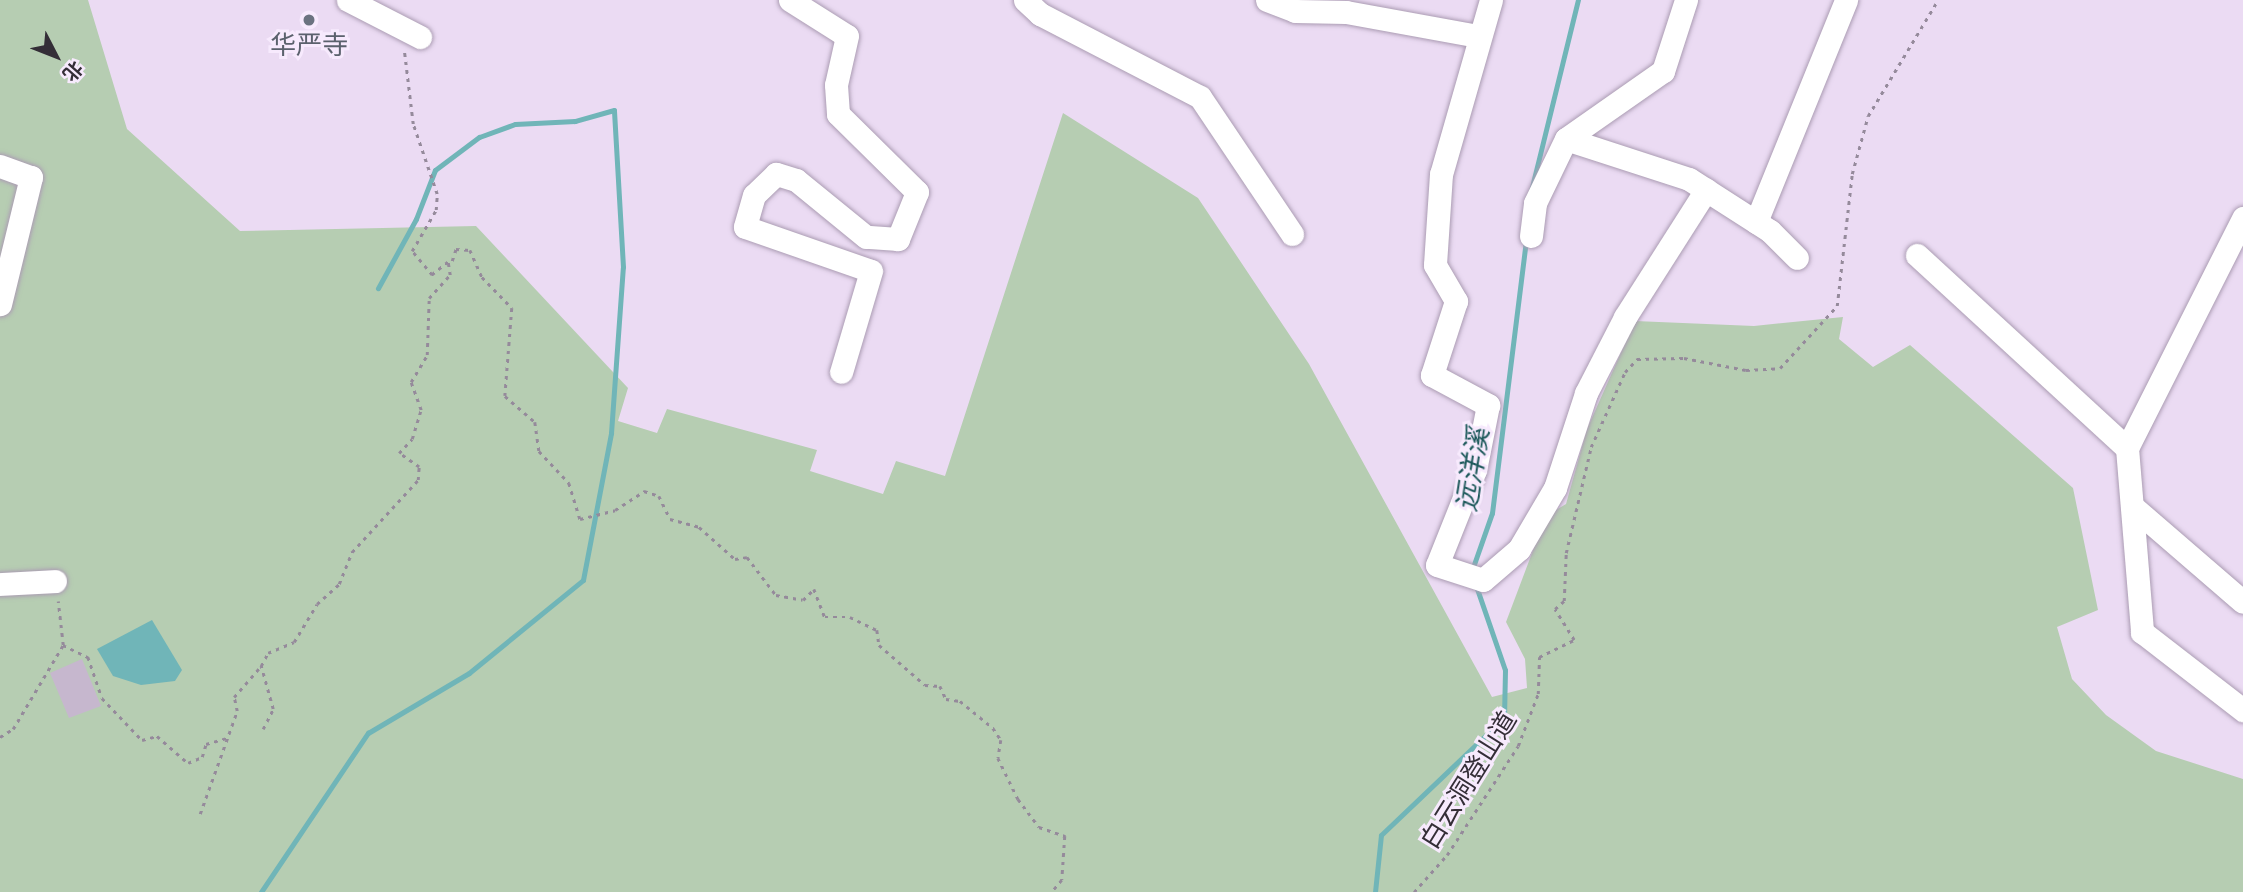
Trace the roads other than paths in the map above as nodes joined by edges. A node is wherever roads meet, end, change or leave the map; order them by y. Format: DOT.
graph roads {
  1 [pos="348,0"];
  2 [pos="790,0"];
  3 [pos="1025,0"];
  4 [pos="1267,0"];
  5 [pos="1491,0"];
  6 [pos="1686,0"];
  7 [pos="1846,0"];
  8 [pos="1478,36"];
  9 [pos="420,37"];
  10 [pos="1566,139"];
  11 [pos="0,166"];
  12 [pos="1706,190"];
  13 [pos="2243,218"];
  14 [pos="1756,222"];
  15 [pos="1292,234"];
  16 [pos="1531,236"];
  17 [pos="1917,255"];
  18 [pos="1797,258"];
  19 [pos="0,304"];
  20 [pos="841,372"];
  21 [pos="2127,448"];
  22 [pos="2133,507"];
  23 [pos="55,581"];
  24 [pos="0,584"];
  25 [pos="2243,602"];
  26 [pos="2243,710"];
  1 -- 9 [label="street"];
  2 -- 20 [label="street"];
  3 -- 15 [label="street"];
  4 -- 8 [label="street"];
  5 -- 8 [label="street"];
  6 -- 10 [label="street"];
  7 -- 14 [label="street"];
  8 -- 12 [label="street"];
  10 -- 12 [label="street"];
  10 -- 16 [label="street"];
  11 -- 19 [label="street"];
  12 -- 14 [label="street"];
  13 -- 21 [label="street"];
  14 -- 18 [label="street"];
  17 -- 21 [label="street"];
  21 -- 22 [label="street"];
  22 -- 25 [label="street"];
  22 -- 26 [label="street"];
  23 -- 24 [label="street"];
}
